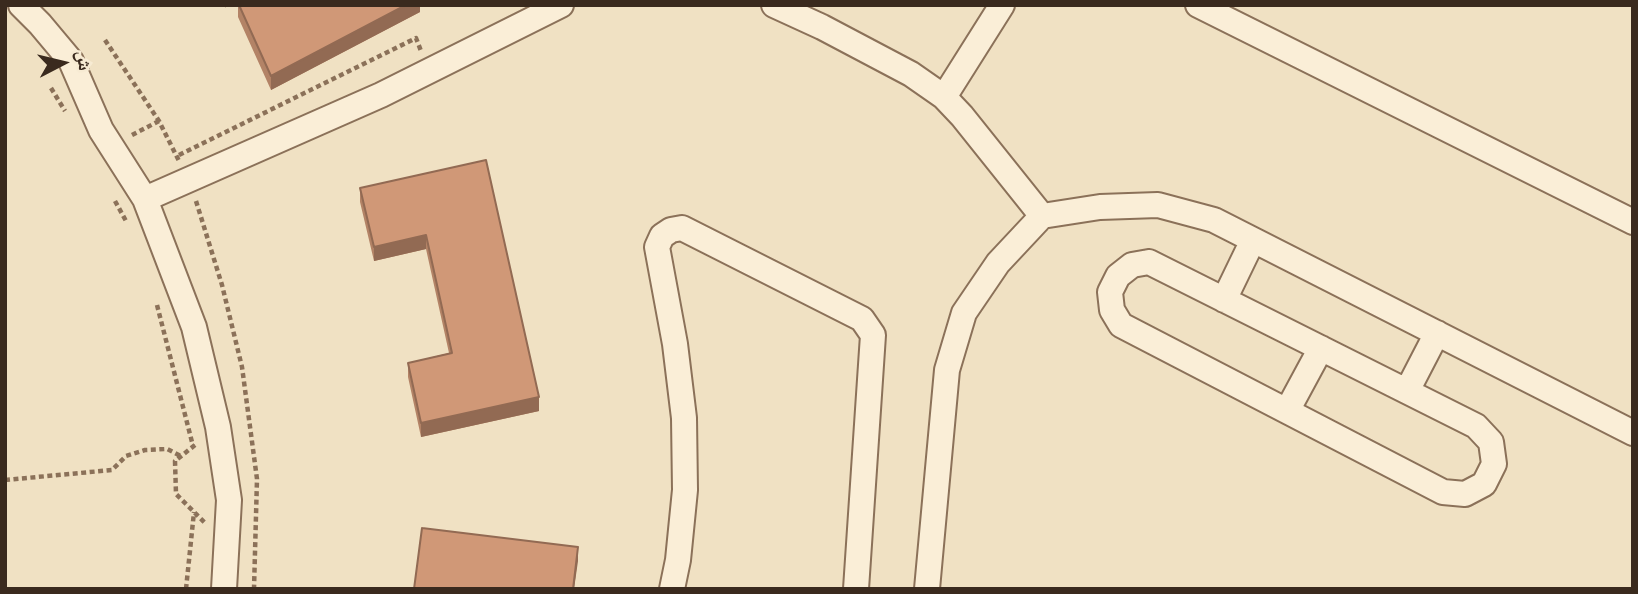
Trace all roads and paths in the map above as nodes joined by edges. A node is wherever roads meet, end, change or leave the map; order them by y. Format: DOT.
graph roads {
  1 [pos="21,5"];
  2 [pos="561,5"];
  3 [pos="774,5"];
  4 [pos="1002,5"];
  5 [pos="1198,5"];
  6 [pos="104,40"];
  7 [pos="430,71"];
  8 [pos="51,88"];
  9 [pos="944,97"];
  10 [pos="70,121"];
  11 [pos="159,121"];
  12 [pos="111,145"];
  13 [pos="176,157"];
  14 [pos="190,180"];
  15 [pos="113,197"];
  16 [pos="145,199"];
  17 [pos="1042,216"];
  18 [pos="1633,222"];
  19 [pos="130,230"];
  20 [pos="1253,240"];
  21 [pos="155,299"];
  22 [pos="1224,300"];
  23 [pos="1437,334"];
  24 [pos="1321,348"];
  25 [pos="1407,391"];
  26 [pos="1287,411"];
  27 [pos="218,427"];
  28 [pos="1633,433"];
  29 [pos="193,446"];
  30 [pos="181,456"];
  31 [pos="5,480"];
  32 [pos="194,511"];
  33 [pos="227,543"];
  34 [pos="186,589"];
  35 [pos="224,589"];
  36 [pos="254,589"];
  37 [pos="672,589"];
  38 [pos="856,589"];
  39 [pos="927,589"];
  1 -- 12 [label="street"];
  2 -- 7 [label="street"];
  3 -- 9 [label="street"];
  4 -- 9 [label="street"];
  5 -- 18 [label="street"];
  6 -- 11 [label="path"];
  7 -- 13 [label="path"];
  7 -- 14 [label="street"];
  8 -- 10 [label="path"];
  9 -- 17 [label="street"];
  11 -- 12 [label="path"];
  11 -- 13 [label="path"];
  12 -- 16 [label="street"];
  13 -- 14 [label="path"];
  14 -- 16 [label="street"];
  14 -- 36 [label="path"];
  15 -- 19 [label="path"];
  16 -- 27 [label="street"];
  17 -- 20 [label="street"];
  17 -- 39 [label="street"];
  20 -- 22 [label="street"];
  20 -- 23 [label="street"];
  21 -- 29 [label="path"];
  22 -- 24 [label="street"];
  22 -- 26 [label="street"];
  23 -- 25 [label="street"];
  23 -- 28 [label="street"];
  24 -- 25 [label="street"];
  24 -- 26 [label="street"];
  25 -- 26 [label="street"];
  27 -- 29 [label="path"];
  27 -- 33 [label="street"];
  29 -- 30 [label="path"];
  30 -- 31 [label="path"];
  30 -- 32 [label="path"];
  32 -- 33 [label="path"];
  32 -- 34 [label="path"];
  33 -- 35 [label="street"];
  37 -- 38 [label="street"];
}
